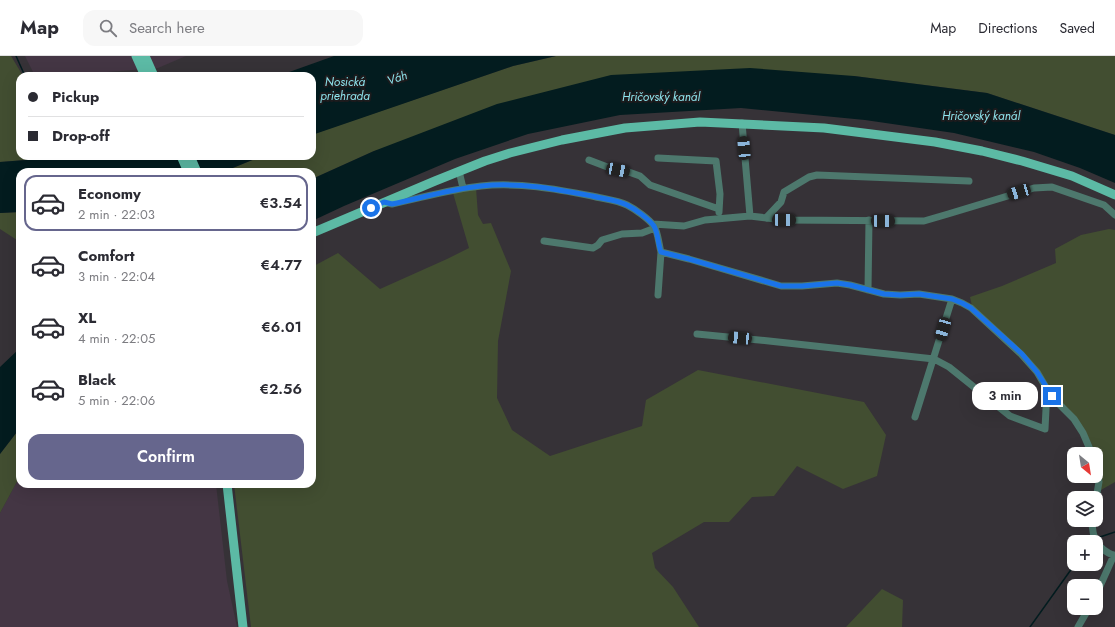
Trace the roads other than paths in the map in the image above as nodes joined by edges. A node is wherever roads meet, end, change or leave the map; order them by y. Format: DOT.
graph roads {
  1 [pos="136,56"];
  2 [pos="145,56"];
  3 [pos="147,72"];
  4 [pos="148,72"];
  5 [pos="742,124"];
  6 [pos="658,158"];
  7 [pos="589,160"];
  8 [pos="459,171"];
  9 [pos="969,182"];
  10 [pos="463,188"];
  11 [pos="1112,193"];
  12 [pos="384,202"];
  13 [pos="1104,205"];
  14 [pos="719,208"];
  15 [pos="1115,215"];
  16 [pos="750,216"];
  17 [pos="719,218"];
  18 [pos="766,218"];
  19 [pos="870,220"];
  20 [pos="654,226"];
  21 [pos="316,231"];
  22 [pos="544,241"];
  23 [pos="661,252"];
  24 [pos="868,290"];
  25 [pos="658,295"];
  26 [pos="952,299"];
  27 [pos="697,334"];
  28 [pos="934,359"];
  29 [pos="1048,389"];
  30 [pos="915,416"];
  31 [pos="1089,447"];
  32 [pos="227,488"];
  33 [pos="1093,527"];
  34 [pos="1114,556"];
  35 [pos="1103,580"];
  36 [pos="1085,615"];
  37 [pos="243,627"];
  38 [pos="1078,627"];
  1 -- 3 [label="main road"];
  2 -- 4 [label="main road"];
  5 -- 8 [label="main road"];
  5 -- 11 [label="main road"];
  5 -- 16 [label="street"];
  6 -- 14 [label="street"];
  7 -- 14 [label="street"];
  8 -- 10 [label="street"];
  8 -- 12 [label="main road"];
  9 -- 18 [label="street"];
  10 -- 12 [label="street"];
  10 -- 20 [label="street"];
  11 -- 13 [label="street"];
  12 -- 21 [label="main road"];
  13 -- 15 [label="street"];
  13 -- 19 [label="street"];
  14 -- 17 [label="street"];
  16 -- 17 [label="street"];
  16 -- 18 [label="street"];
  17 -- 20 [label="street"];
  18 -- 19 [label="street"];
  19 -- 24 [label="street"];
  20 -- 22 [label="street"];
  20 -- 23 [label="street"];
  23 -- 24 [label="street"];
  23 -- 25 [label="street"];
  24 -- 26 [label="street"];
  26 -- 28 [label="street"];
  26 -- 29 [label="street"];
  27 -- 28 [label="street"];
  28 -- 29 [label="street"];
  28 -- 30 [label="street"];
  29 -- 31 [label="street"];
  32 -- 37 [label="main road"];
  33 -- 34 [label="street"];
  34 -- 35 [label="street"];
  36 -- 38 [label="street"];
}
